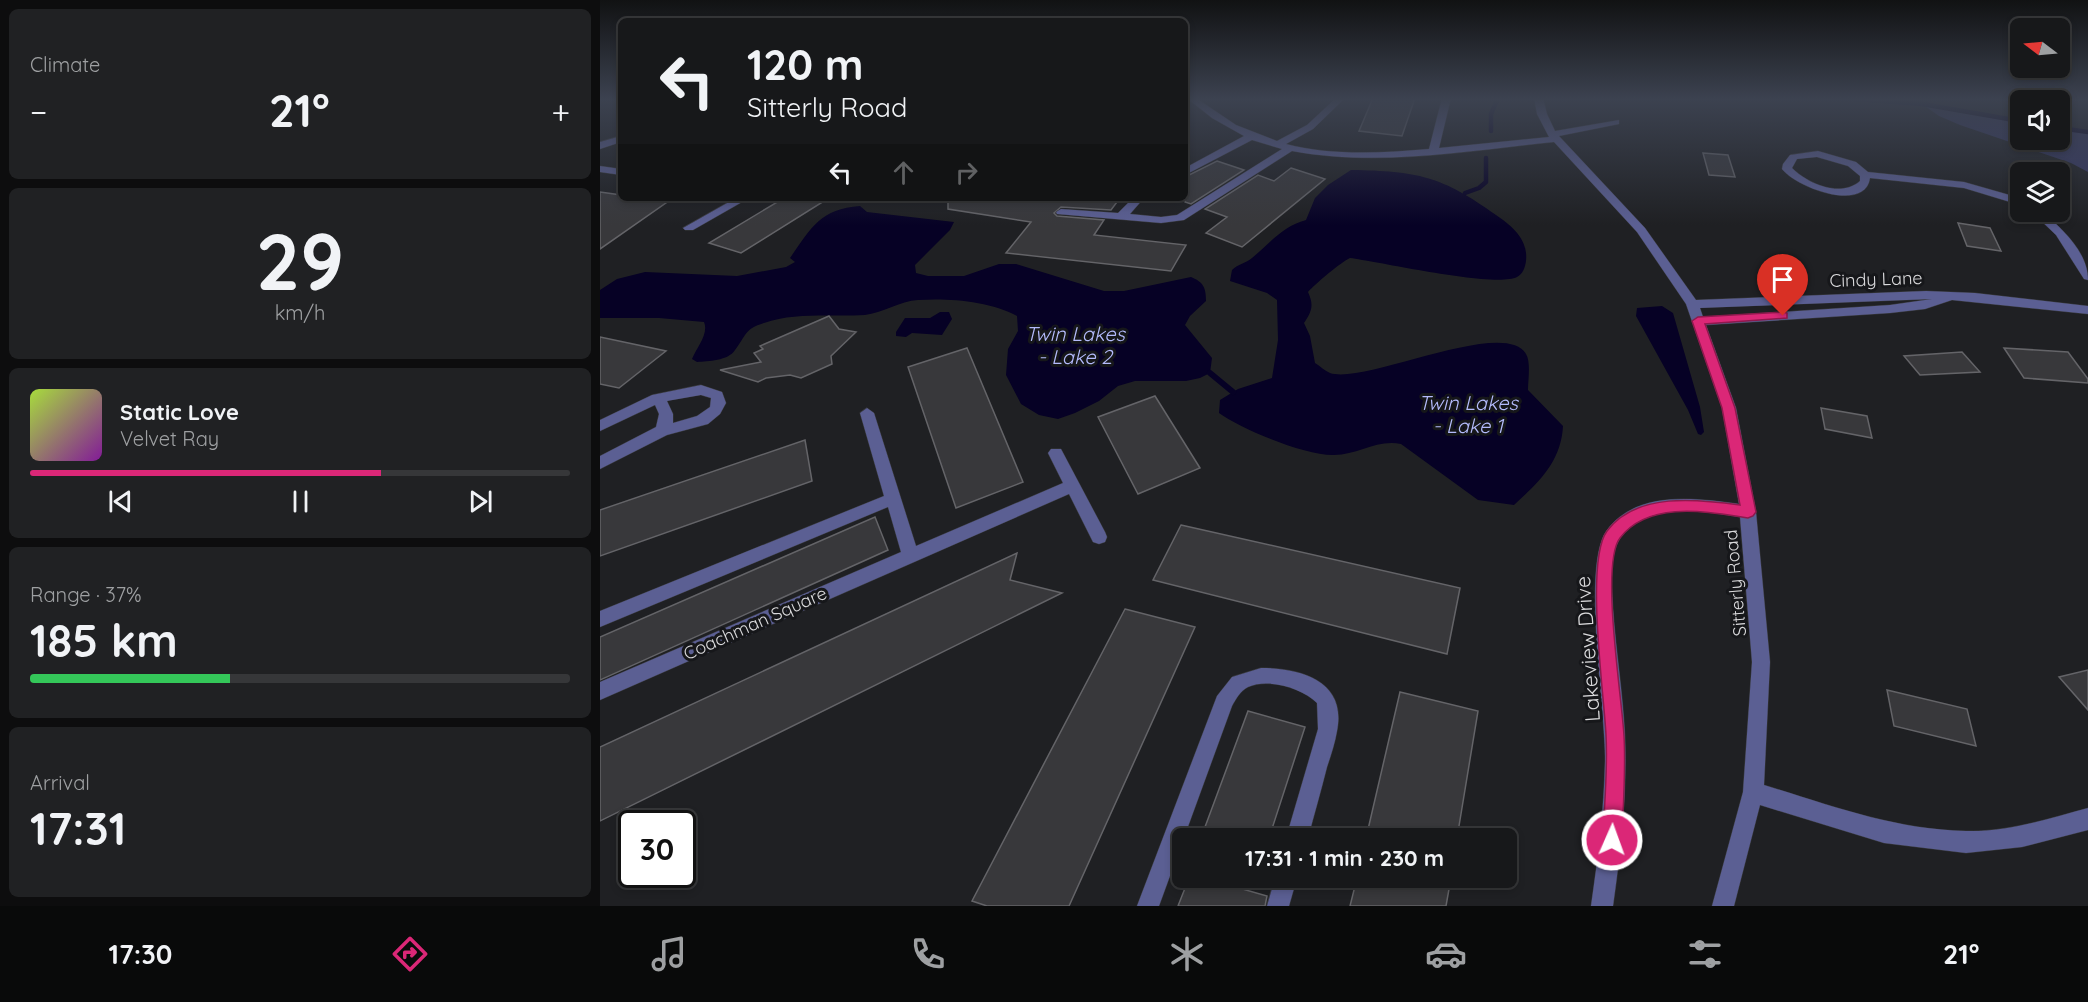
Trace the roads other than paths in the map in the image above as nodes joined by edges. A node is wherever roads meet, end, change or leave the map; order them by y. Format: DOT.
graph roads {
  1 [pos="614,140"];
  2 [pos="1243,140"];
  3 [pos="1263,140"];
  4 [pos="1286,140"];
  5 [pos="1436,140"];
  6 [pos="1519,140"];
  7 [pos="1558,140"];
  8 [pos="1277,145"];
  9 [pos="600,146"];
  10 [pos="1290,148"];
  11 [pos="1433,151"];
  12 [pos="600,169"];
  13 [pos="1188,170"];
  14 [pos="618,172"];
  15 [pos="1865,175"];
  16 [pos="2010,198"];
  17 [pos="738,201"];
  18 [pos="1136,201"];
  19 [pos="1061,212"];
  20 [pos="1121,217"];
  21 [pos="2048,222"];
  22 [pos="689,228"];
  23 [pos="2088,276"];
  24 [pos="1954,296"];
  25 [pos="1692,304"];
  26 [pos="2088,310"];
  27 [pos="1698,321"];
  28 [pos="657,398"];
  29 [pos="867,413"];
  30 [pos="600,426"];
  31 [pos="662,431"];
  32 [pos="1056,453"];
  33 [pos="600,463"];
  34 [pos="1071,486"];
  35 [pos="892,499"];
  36 [pos="1748,512"];
  37 [pos="1099,537"];
  38 [pos="910,555"];
  39 [pos="600,619"];
  40 [pos="600,691"];
  41 [pos="1753,792"];
  42 [pos="2088,819"];
  43 [pos="1177,828"];
  44 [pos="1300,828"];
  45 [pos="1172,842"];
  46 [pos="1283,888"];
  47 [pos="1148,906"];
  48 [pos="1278,906"];
  49 [pos="1602,906"];
  50 [pos="1723,906"];
  1 -- 9 [label="street"];
  2 -- 13 [label="street"];
  3 -- 8 [label="street"];
  4 -- 8 [label="street"];
  5 -- 11 [label="street"];
  6 -- 11 [label="street"];
  7 -- 25 [label="street, Sitterly Road"];
  8 -- 10 [label="street"];
  10 -- 11 [label="street"];
  10 -- 20 [label="street"];
  12 -- 14 [label="street"];
  15 -- 15 [label="street"];
  15 -- 16 [label="street"];
  17 -- 22 [label="street"];
  18 -- 20 [label="street"];
  19 -- 20 [label="street"];
  21 -- 23 [label="street"];
  24 -- 25 [label="street, Cindy Lane"];
  24 -- 26 [label="street, Cindy Lane"];
  24 -- 27 [label="street, Cindy Lane"];
  25 -- 27 [label="street, Sitterly Road"];
  27 -- 36 [label="street, Sitterly Road"];
  28 -- 30 [label="street"];
  28 -- 31 [label="street"];
  28 -- 31 [label="street"];
  29 -- 35 [label="street"];
  31 -- 33 [label="street"];
  32 -- 34 [label="street"];
  34 -- 37 [label="street"];
  34 -- 38 [label="street, Coachman Square"];
  35 -- 38 [label="street"];
  35 -- 39 [label="street"];
  36 -- 41 [label="street, Sitterly Road"];
  36 -- 49 [label="street, Lakeview Drive"];
  38 -- 40 [label="street, Coachman Square"];
  41 -- 42 [label="street"];
  41 -- 50 [label="street, Sitterly Road"];
  43 -- 44 [label="street"];
  45 -- 47 [label="street"];
  46 -- 48 [label="street"];
}
